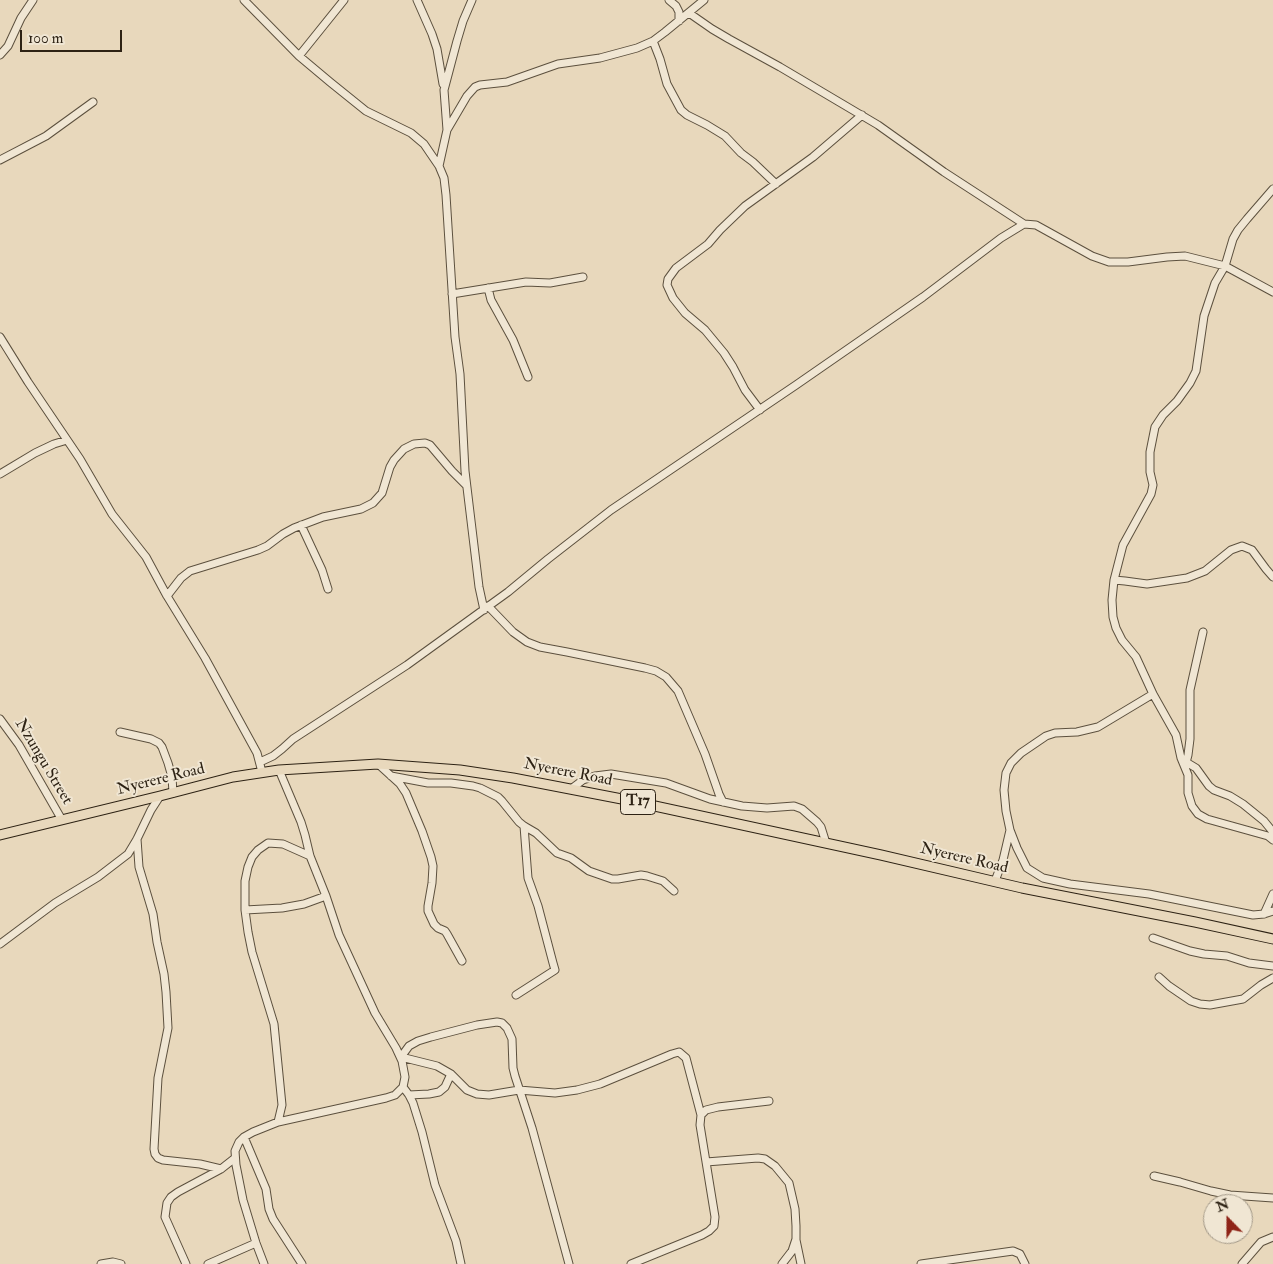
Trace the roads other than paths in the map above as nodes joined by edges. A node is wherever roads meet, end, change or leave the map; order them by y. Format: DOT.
graph roads {
  1 [pos="32,0"];
  2 [pos="244,0"];
  3 [pos="344,0"];
  4 [pos="417,0"];
  5 [pos="472,0"];
  6 [pos="669,0"];
  7 [pos="704,0"];
  8 [pos="689,13"];
  9 [pos="679,21"];
  10 [pos="653,41"];
  11 [pos="0,55"];
  12 [pos="299,56"];
  13 [pos="444,90"];
  14 [pos="93,102"];
  15 [pos="862,115"];
  16 [pos="447,130"];
  17 [pos="0,160"];
  18 [pos="439,166"];
  19 [pos="776,184"];
  20 [pos="1273,189"];
  21 [pos="1024,224"];
  22 [pos="1225,266"];
  23 [pos="583,276"];
  24 [pos="488,288"];
  25 [pos="1273,292"];
  26 [pos="452,294"];
  27 [pos="0,337"];
  28 [pos="528,378"];
  29 [pos="760,410"];
  30 [pos="67,440"];
  31 [pos="0,474"];
  32 [pos="466,485"];
  33 [pos="301,525"];
  34 [pos="1273,577"];
  35 [pos="1114,580"];
  36 [pos="328,589"];
  37 [pos="167,596"];
  38 [pos="486,608"];
  39 [pos="1203,632"];
  40 [pos="1153,694"];
  41 [pos="0,719"];
  42 [pos="120,732"];
  43 [pos="260,762"];
  44 [pos="378,764"];
  45 [pos="1185,764"];
  46 [pos="280,770"];
  47 [pos="262,772"];
  48 [pos="391,776"];
  49 [pos="571,788"];
  50 [pos="173,793"];
  51 [pos="160,796"];
  52 [pos="723,802"];
  53 [pos="62,820"];
  54 [pos="524,826"];
  55 [pos="1010,830"];
  56 [pos="1273,832"];
  57 [pos="0,835"];
  58 [pos="137,839"];
  59 [pos="1273,840"];
  60 [pos="826,843"];
  61 [pos="310,856"];
  62 [pos="995,881"];
  63 [pos="674,891"];
  64 [pos="1273,894"];
  65 [pos="326,896"];
  66 [pos="245,910"];
  67 [pos="1273,911"];
  68 [pos="1264,914"];
  69 [pos="1153,938"];
  70 [pos="1273,939"];
  71 [pos="0,944"];
  72 [pos="462,961"];
  73 [pos="1273,966"];
  74 [pos="1159,976"];
  75 [pos="1273,978"];
  76 [pos="516,995"];
  77 [pos="396,1048"];
  78 [pos="401,1057"];
  79 [pos="451,1074"];
  80 [pos="403,1087"];
  81 [pos="519,1090"];
  82 [pos="409,1094"];
  83 [pos="769,1101"];
  84 [pos="701,1115"];
  85 [pos="278,1122"];
  86 [pos="244,1137"];
  87 [pos="235,1158"];
  88 [pos="706,1162"];
  89 [pos="221,1169"];
  90 [pos="1154,1176"];
  91 [pos="1273,1198"];
  92 [pos="1273,1237"];
  93 [pos="796,1239"];
  94 [pos="256,1243"];
  95 [pos="958,1261"];
  96 [pos="101,1264"];
  97 [pos="121,1264"];
  98 [pos="186,1264"];
  99 [pos="208,1264"];
  100 [pos="264,1264"];
  101 [pos="302,1264"];
  102 [pos="461,1264"];
  103 [pos="569,1264"];
  104 [pos="631,1264"];
  105 [pos="782,1264"];
  106 [pos="801,1264"];
  107 [pos="921,1264"];
  108 [pos="1025,1264"];
  109 [pos="1242,1264"];
  1 -- 11 [label="street"];
  2 -- 12 [label="street"];
  3 -- 12 [label="street"];
  4 -- 13 [label="street"];
  5 -- 13 [label="street"];
  6 -- 9 [label="street"];
  7 -- 8 [label="street"];
  8 -- 9 [label="street"];
  8 -- 15 [label="street"];
  9 -- 10 [label="street"];
  10 -- 16 [label="street"];
  10 -- 19 [label="street"];
  12 -- 18 [label="street"];
  13 -- 16 [label="street"];
  14 -- 17 [label="street"];
  15 -- 19 [label="street"];
  15 -- 21 [label="street"];
  16 -- 18 [label="street"];
  18 -- 26 [label="street"];
  19 -- 29 [label="street"];
  20 -- 22 [label="street"];
  21 -- 22 [label="street"];
  21 -- 29 [label="street"];
  22 -- 25 [label="street"];
  22 -- 35 [label="street"];
  23 -- 24 [label="street"];
  24 -- 26 [label="street"];
  24 -- 28 [label="street"];
  26 -- 32 [label="street"];
  27 -- 30 [label="street"];
  29 -- 38 [label="street"];
  30 -- 31 [label="street"];
  30 -- 37 [label="street"];
  32 -- 33 [label="street"];
  32 -- 38 [label="street"];
  33 -- 36 [label="street"];
  33 -- 37 [label="street"];
  34 -- 35 [label="street"];
  35 -- 40 [label="street"];
  37 -- 43 [label="street"];
  38 -- 43 [label="street"];
  38 -- 52 [label="street"];
  39 -- 45 [label="street"];
  40 -- 45 [label="street"];
  40 -- 55 [label="street"];
  41 -- 53 [label="street, Nzungu Street"];
  42 -- 50 [label="street"];
  43 -- 47 [label="street"];
  44 -- 46 [label="main road, Nyerere Road / T17"];
  44 -- 48 [label="street"];
  44 -- 49 [label="main road, Nyerere Road / T17"];
  45 -- 56 [label="street"];
  45 -- 59 [label="street"];
  46 -- 47 [label="main road, Nyerere Road / T17"];
  46 -- 61 [label="street"];
  47 -- 50 [label="main road, Nyerere Road / T17"];
  48 -- 54 [label="street"];
  48 -- 72 [label="street"];
  49 -- 52 [label="street"];
  49 -- 60 [label="main road, Nyerere Road / T17"];
  50 -- 51 [label="main road, Nyerere Road / T17"];
  51 -- 53 [label="main road, Nyerere Road / T17"];
  51 -- 58 [label="street"];
  52 -- 60 [label="street"];
  53 -- 57 [label="main road, Nyerere Road / T17"];
  54 -- 63 [label="street"];
  54 -- 76 [label="street"];
  55 -- 62 [label="street"];
  55 -- 68 [label="street"];
  58 -- 71 [label="street"];
  58 -- 89 [label="street"];
  60 -- 62 [label="main road, Nyerere Road / T17"];
  61 -- 65 [label="street"];
  61 -- 66 [label="street"];
  62 -- 70 [label="main road, Nyerere Road / T17"];
  64 -- 68 [label="street"];
  65 -- 66 [label="street"];
  65 -- 77 [label="street"];
  66 -- 85 [label="street"];
  67 -- 68 [label="street"];
  69 -- 73 [label="street"];
  74 -- 75 [label="street"];
  77 -- 78 [label="street"];
  77 -- 80 [label="street"];
  78 -- 79 [label="street"];
  78 -- 81 [label="street"];
  79 -- 81 [label="street"];
  79 -- 82 [label="street"];
  80 -- 82 [label="street"];
  80 -- 85 [label="street"];
  81 -- 84 [label="street"];
  81 -- 103 [label="street"];
  82 -- 102 [label="street"];
  83 -- 84 [label="street"];
  84 -- 88 [label="street"];
  85 -- 86 [label="street"];
  86 -- 87 [label="street"];
  86 -- 101 [label="street"];
  87 -- 89 [label="street"];
  87 -- 94 [label="street"];
  88 -- 93 [label="street"];
  88 -- 104 [label="street"];
  89 -- 98 [label="street"];
  90 -- 91 [label="street"];
  92 -- 109 [label="street"];
  93 -- 105 [label="street"];
  93 -- 106 [label="street"];
  94 -- 99 [label="street"];
  94 -- 100 [label="street"];
  95 -- 107 [label="street"];
  95 -- 108 [label="street"];
  96 -- 97 [label="street"];
}
